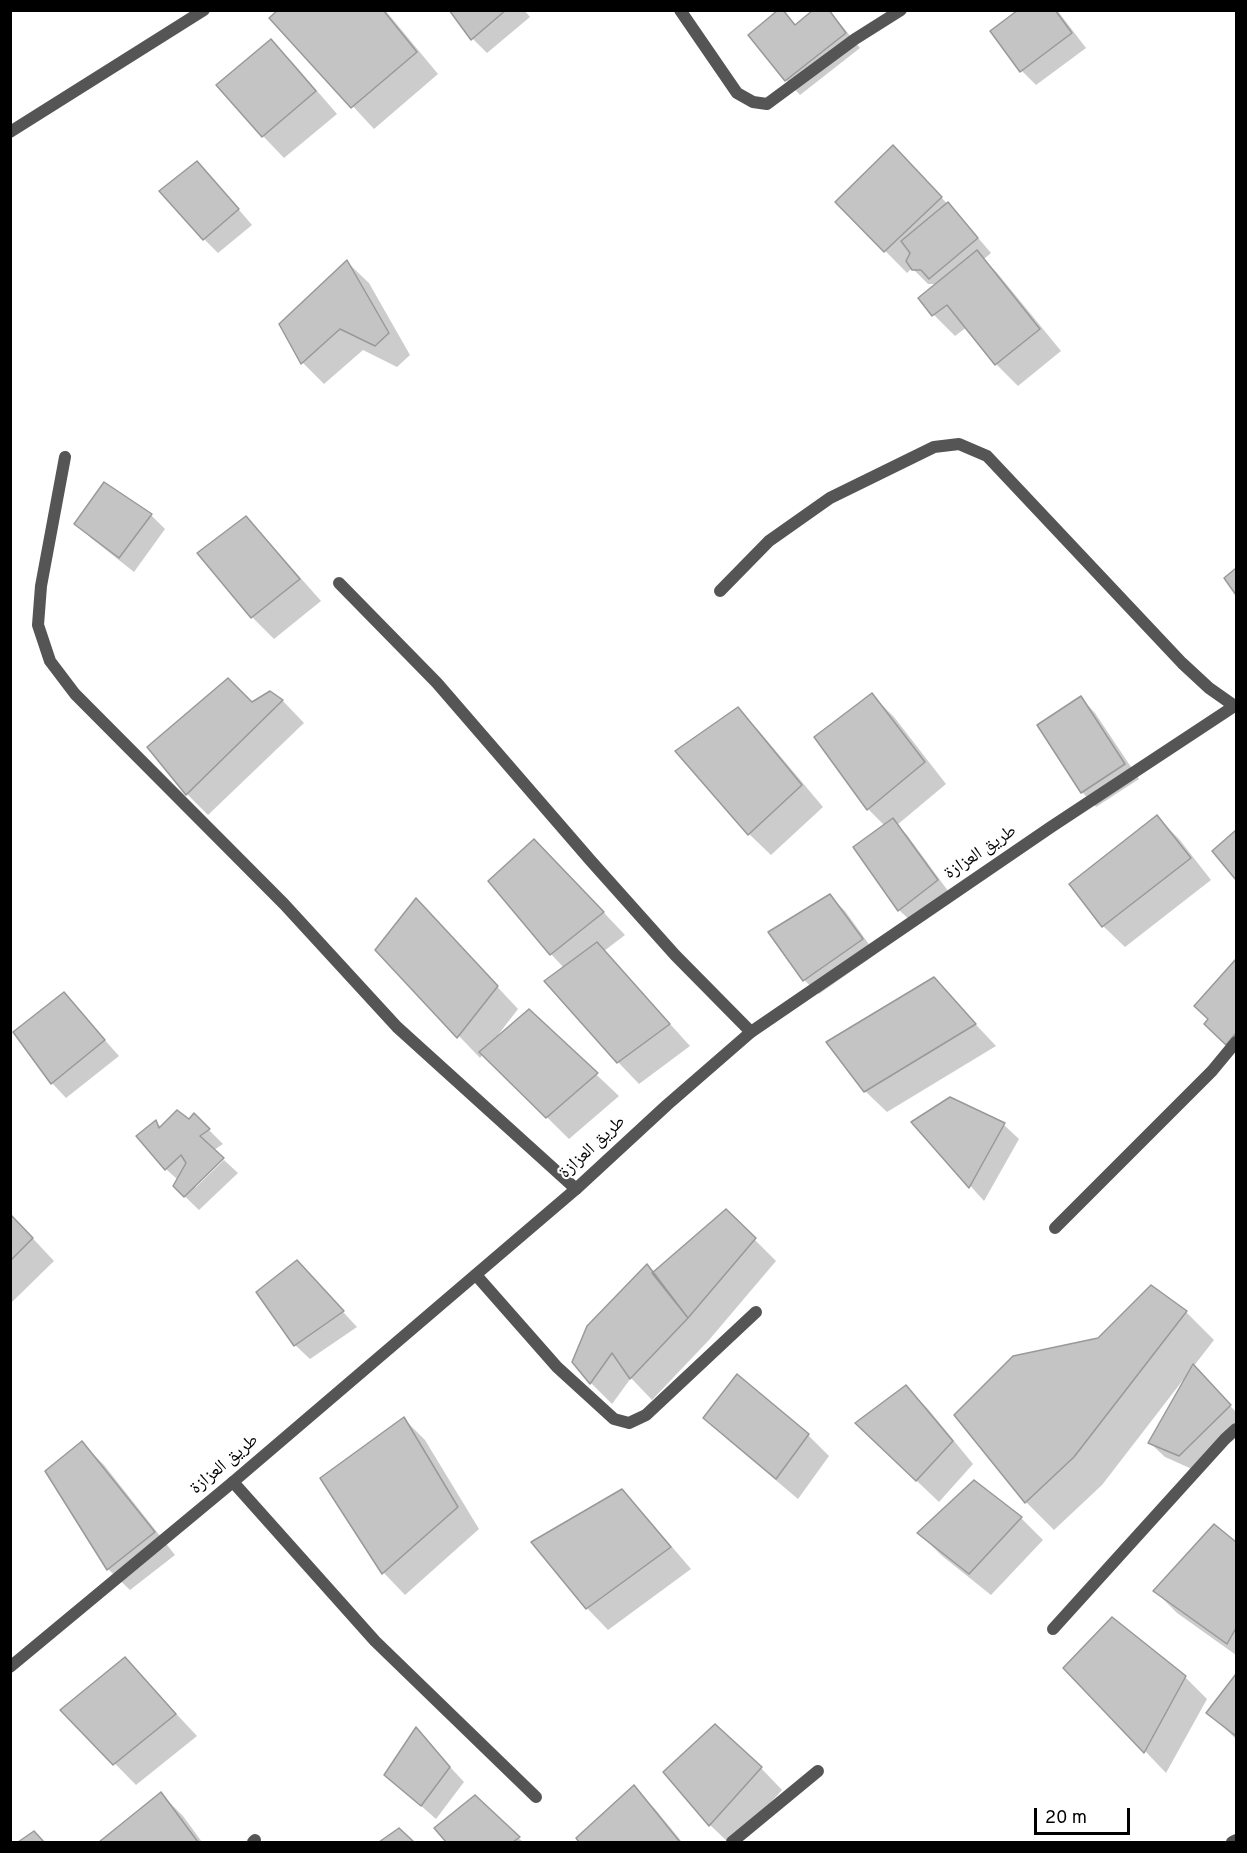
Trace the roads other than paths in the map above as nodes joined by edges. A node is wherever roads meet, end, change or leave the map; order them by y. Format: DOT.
graph roads {
  1 [pos="204,10"];
  2 [pos="680,10"];
  3 [pos="901,10"];
  4 [pos="10,132"];
  5 [pos="65,457"];
  6 [pos="339,583"];
  7 [pos="720,591"];
  8 [pos="1236,706"];
  9 [pos="751,1032"];
  10 [pos="1236,1042"];
  11 [pos="576,1189"];
  12 [pos="1055,1228"];
  13 [pos="476,1275"];
  14 [pos="756,1312"];
  15 [pos="1236,1429"];
  16 [pos="233,1482"];
  17 [pos="1053,1629"];
  18 [pos="10,1666"];
  19 [pos="818,1771"];
  20 [pos="536,1797"];
  21 [pos="1236,1840"];
  22 [pos="732,1842"];
  23 [pos="1232,1842"];
  1 -- 4 [label="street"];
  2 -- 3 [label="street"];
  5 -- 11 [label="street"];
  6 -- 9 [label="street"];
  7 -- 8 [label="street"];
  8 -- 9 [label="street, طريق العزازة"];
  9 -- 11 [label="street, طريق العزازة"];
  10 -- 12 [label="street"];
  11 -- 13 [label="street, طريق العزازة"];
  13 -- 14 [label="street"];
  13 -- 16 [label="street, طريق العزازة"];
  15 -- 17 [label="street"];
  16 -- 18 [label="street, طريق العزازة"];
  16 -- 20 [label="street"];
  19 -- 22 [label="street"];
  21 -- 23 [label="street"];
}
